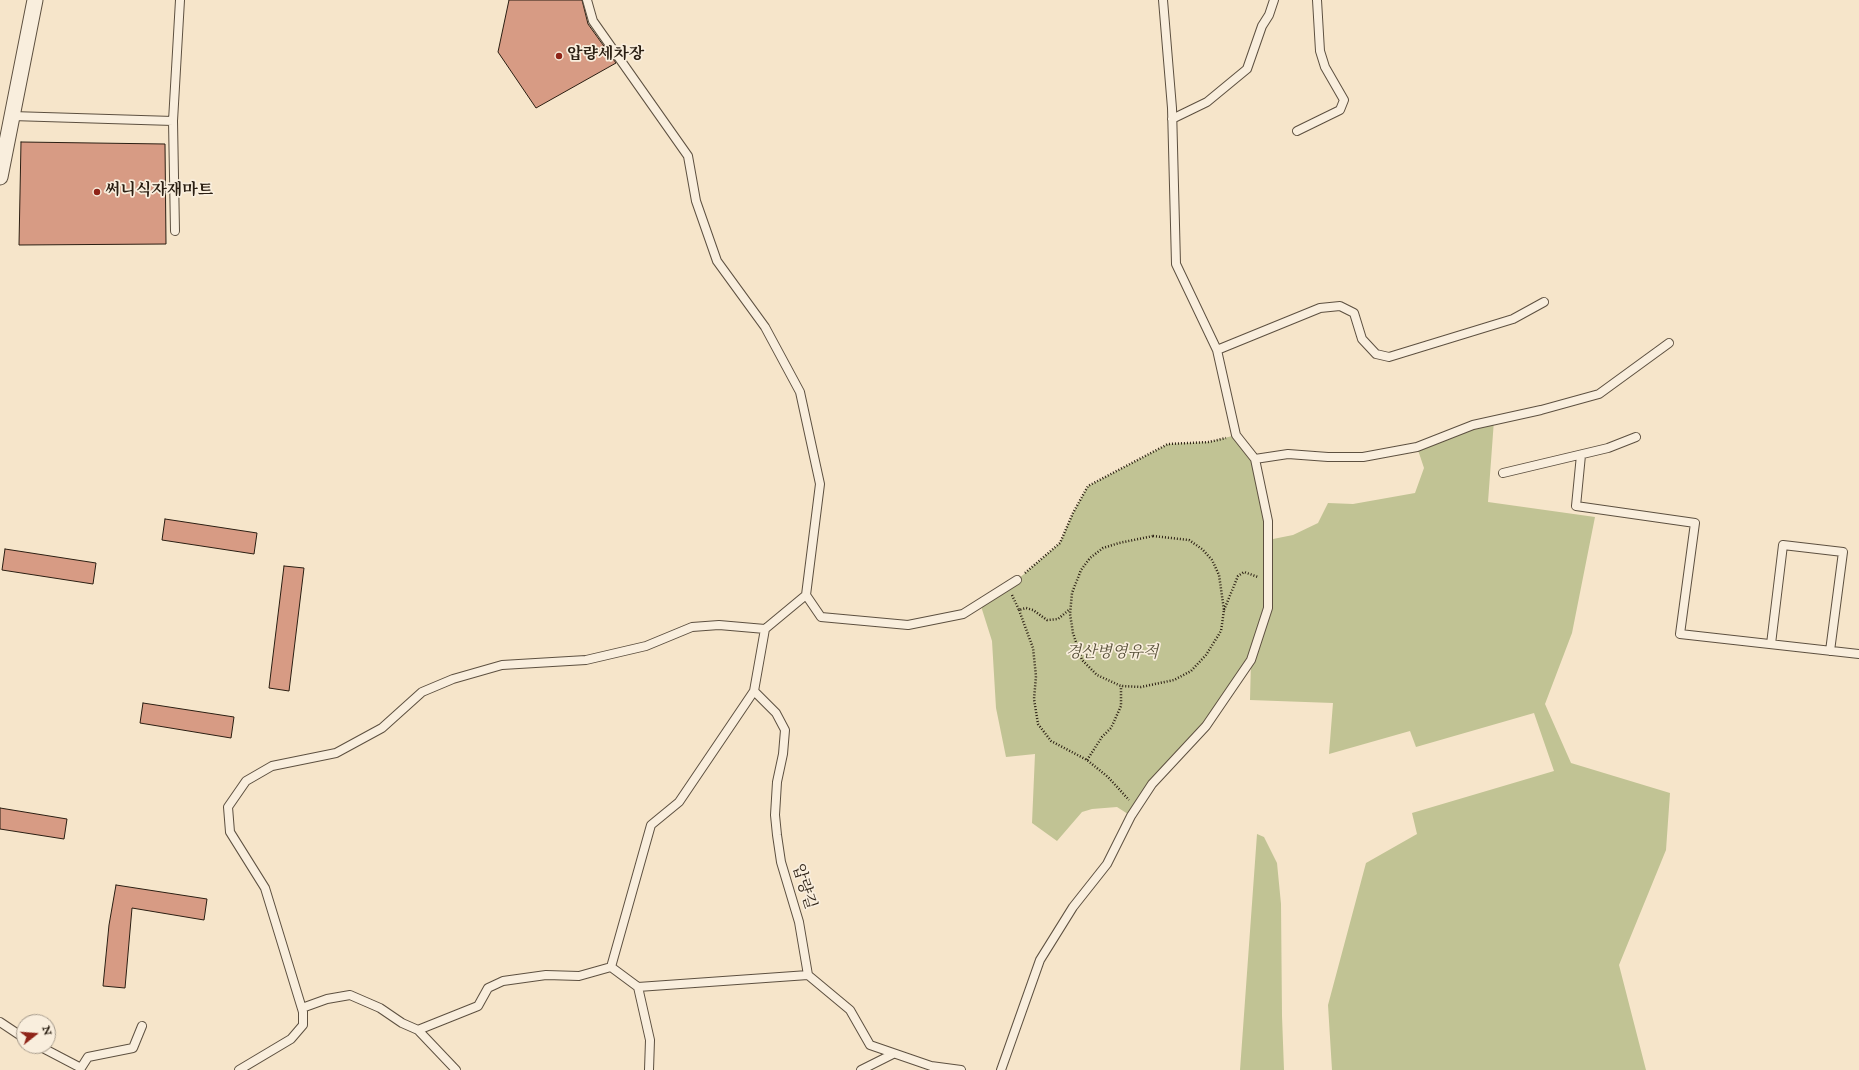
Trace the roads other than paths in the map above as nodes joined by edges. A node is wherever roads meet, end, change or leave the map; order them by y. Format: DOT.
graph roads {
  1 [pos="35,0"];
  2 [pos="180,0"];
  3 [pos="587,0"];
  4 [pos="1162,0"];
  5 [pos="1274,0"];
  6 [pos="1317,0"];
  7 [pos="12,116"];
  8 [pos="1172,119"];
  9 [pos="173,120"];
  10 [pos="1297,131"];
  11 [pos="0,177"];
  12 [pos="175,231"];
  13 [pos="1544,302"];
  14 [pos="1669,342"];
  15 [pos="1217,350"];
  16 [pos="1636,437"];
  17 [pos="1581,456"];
  18 [pos="1255,459"];
  19 [pos="1503,473"];
  20 [pos="1017,580"];
  21 [pos="806,595"];
  22 [pos="765,629"];
  23 [pos="1771,644"];
  24 [pos="1830,651"];
  25 [pos="1859,654"];
  26 [pos="754,690"];
  27 [pos="610,967"];
  28 [pos="808,975"];
  29 [pos="638,987"];
  30 [pos="302,1008"];
  31 [pos="0,1022"];
  32 [pos="142,1026"];
  33 [pos="418,1030"];
  34 [pos="16,1033"];
  35 [pos="54,1054"];
  36 [pos="893,1054"];
  37 [pos="81,1069"];
  38 [pos="945,1069"];
  39 [pos="239,1070"];
  40 [pos="456,1070"];
  41 [pos="649,1070"];
  42 [pos="861,1070"];
  43 [pos="961,1070"];
  44 [pos="1001,1070"];
  1 -- 7 [label="street"];
  2 -- 9 [label="lane"];
  3 -- 21 [label="lane"];
  4 -- 8 [label="lane"];
  5 -- 8 [label="lane"];
  6 -- 10 [label="lane"];
  7 -- 9 [label="lane"];
  7 -- 11 [label="street"];
  8 -- 15 [label="lane"];
  9 -- 12 [label="lane"];
  13 -- 15 [label="lane"];
  14 -- 18 [label="lane"];
  15 -- 18 [label="lane"];
  16 -- 17 [label="lane"];
  17 -- 19 [label="lane"];
  17 -- 23 [label="lane"];
  18 -- 44 [label="lane"];
  20 -- 21 [label="lane"];
  21 -- 22 [label="lane"];
  22 -- 26 [label="lane"];
  22 -- 30 [label="lane"];
  23 -- 24 [label="lane"];
  23 -- 24 [label="lane"];
  24 -- 25 [label="lane"];
  26 -- 27 [label="lane"];
  26 -- 28 [label="lane, 압량길"];
  27 -- 29 [label="lane"];
  27 -- 33 [label="lane"];
  28 -- 29 [label="lane"];
  28 -- 36 [label="lane"];
  29 -- 41 [label="lane"];
  30 -- 33 [label="lane"];
  30 -- 39 [label="lane"];
  31 -- 34 [label="lane"];
  32 -- 37 [label="lane"];
  33 -- 40 [label="lane"];
  35 -- 37 [label="lane"];
  36 -- 38 [label="lane"];
  36 -- 42 [label="lane"];
  38 -- 43 [label="lane"];
}
